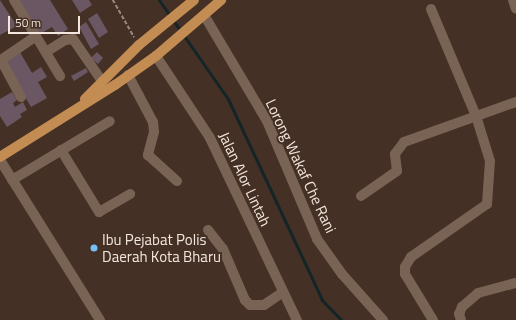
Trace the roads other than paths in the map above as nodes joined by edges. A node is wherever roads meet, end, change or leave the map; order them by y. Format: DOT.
graph roads {
  1 [pos="14,0"];
  2 [pos="194,0"];
  3 [pos="221,0"];
  4 [pos="513,0"];
  5 [pos="432,9"];
  6 [pos="516,9"];
  7 [pos="204,15"];
  8 [pos="36,36"];
  9 [pos="46,52"];
  10 [pos="158,54"];
  11 [pos="128,74"];
  12 [pos="60,76"];
  13 [pos="102,81"];
  14 [pos="21,97"];
  15 [pos="516,102"];
  16 [pos="76,108"];
  17 [pos="476,116"];
  18 [pos="110,121"];
  19 [pos="61,150"];
  20 [pos="0,157"];
  21 [pos="0,160"];
  22 [pos="12,180"];
  23 [pos="177,182"];
  24 [pos="130,194"];
  25 [pos="361,196"];
  26 [pos="208,230"];
  27 [pos="516,283"];
  28 [pos="282,293"];
  29 [pos="100,320"];
  30 [pos="297,320"];
  31 [pos="383,320"];
  32 [pos="433,320"];
  33 [pos="461,320"];
  1 -- 8 [label="street"];
  2 -- 13 [label="main road"];
  3 -- 7 [label="main road"];
  4 -- 6 [label="street"];
  5 -- 17 [label="street"];
  7 -- 10 [label="main road"];
  7 -- 31 [label="street, Lorong Wakaf Che Rani"];
  8 -- 9 [label="street"];
  8 -- 14 [label="street"];
  9 -- 12 [label="street"];
  9 -- 13 [label="street"];
  10 -- 11 [label="main road"];
  10 -- 28 [label="street, Jalan Alor Lintah"];
  11 -- 16 [label="main road"];
  11 -- 23 [label="street"];
  13 -- 16 [label="main road"];
  15 -- 17 [label="street"];
  16 -- 20 [label="main road"];
  17 -- 25 [label="street"];
  17 -- 32 [label="street"];
  18 -- 19 [label="street"];
  19 -- 22 [label="street"];
  19 -- 24 [label="street"];
  21 -- 22 [label="street"];
  22 -- 29 [label="street"];
  26 -- 28 [label="street"];
  27 -- 33 [label="street"];
  28 -- 30 [label="street, Jalan Alor Lintah"];
}
